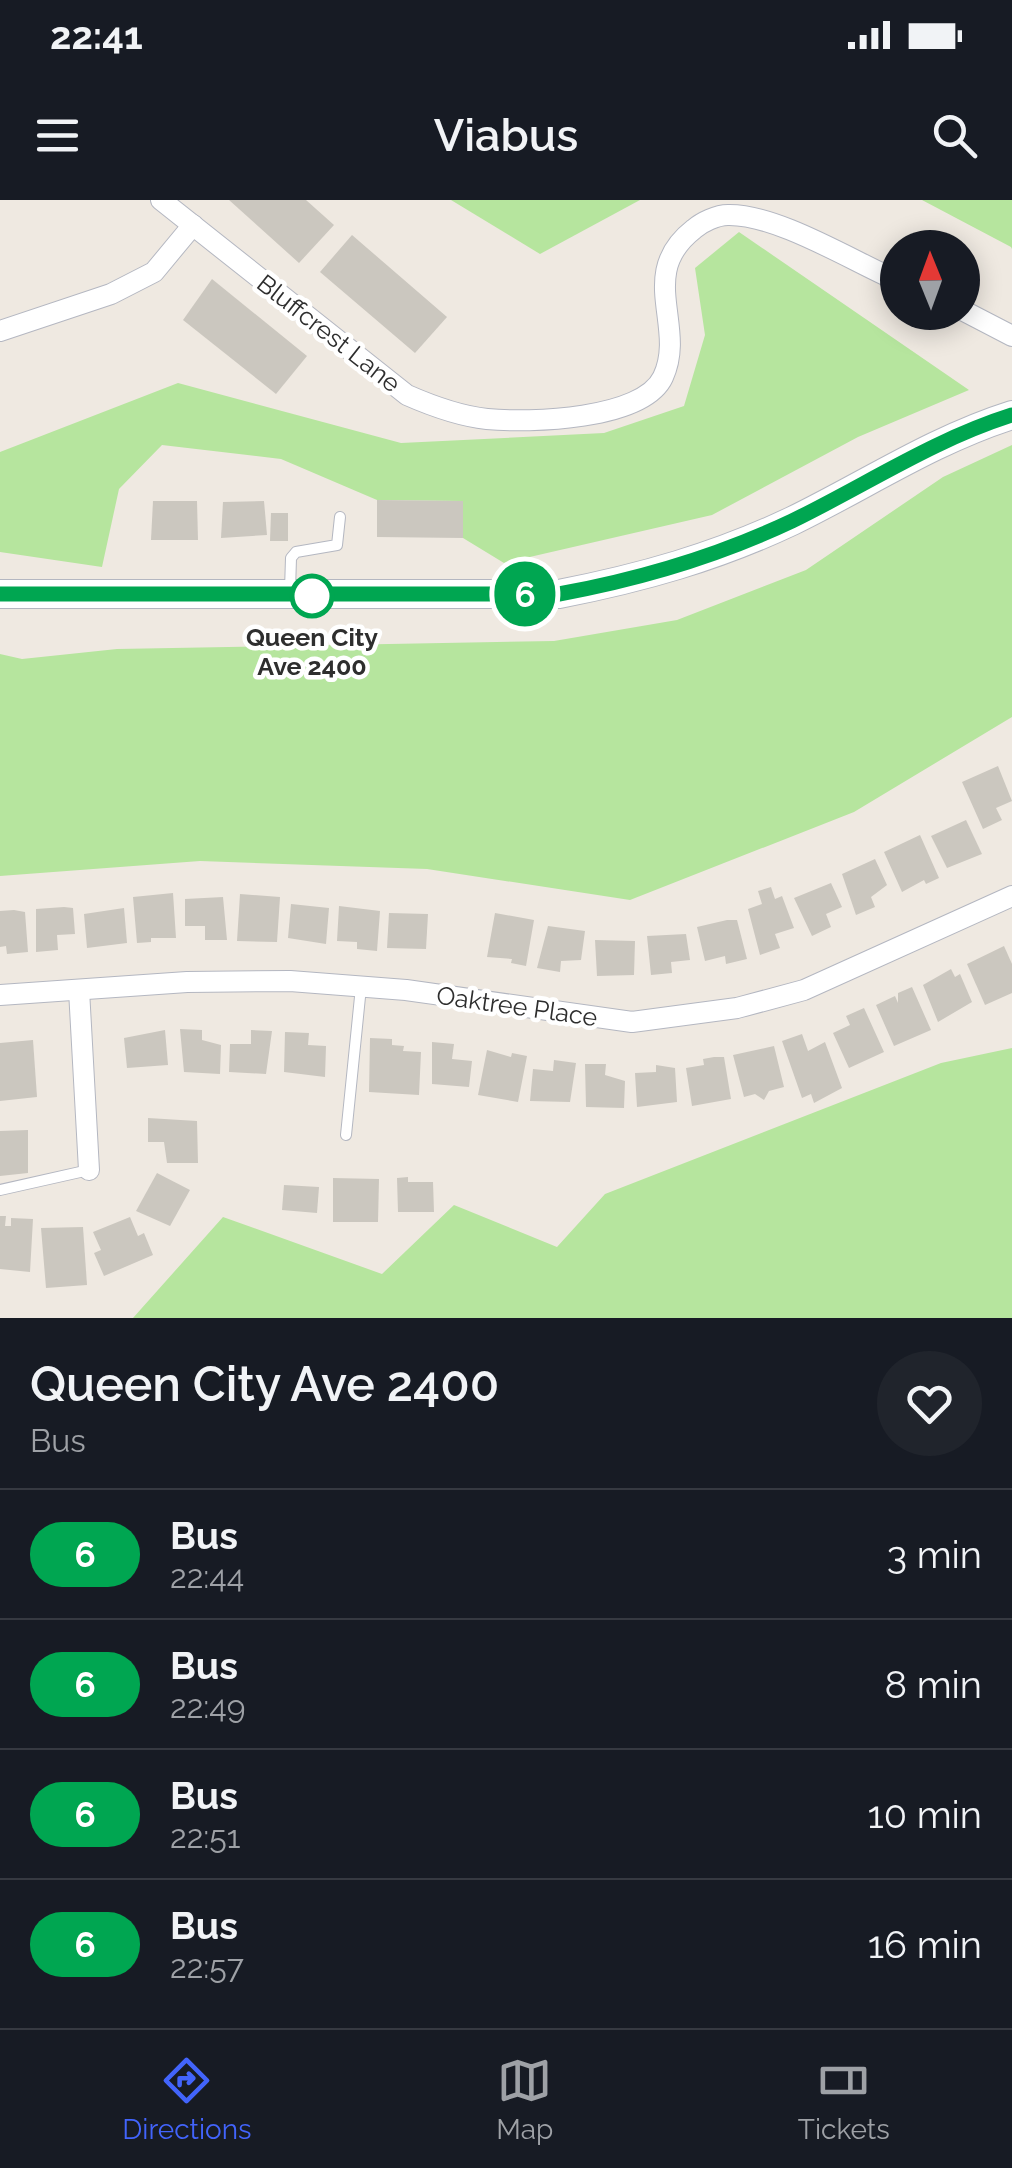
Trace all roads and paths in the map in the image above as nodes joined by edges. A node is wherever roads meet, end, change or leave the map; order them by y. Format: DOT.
graph roads {
  1 [pos="162,200"];
  2 [pos="192,225"];
  3 [pos="880,273"];
  4 [pos="980,319"];
  5 [pos="0,330"];
  6 [pos="1012,336"];
  7 [pos="1012,415"];
  8 [pos="340,517"];
  9 [pos="0,594"];
  10 [pos="290,596"];
  11 [pos="1012,896"];
  12 [pos="360,986"];
  13 [pos="79,990"];
  14 [pos="0,995"];
  15 [pos="346,1135"];
  16 [pos="89,1170"];
  17 [pos="0,1190"];
  1 -- 2 [label="street, Bluffcrest Lane"];
  2 -- 3 [label="street, Bluffcrest Lane"];
  2 -- 5 [label="street"];
  4 -- 6 [label="street"];
  7 -- 10 [label="main road"];
  8 -- 10 [label="lane"];
  9 -- 10 [label="main road"];
  11 -- 12 [label="street, Oaktree Place"];
  12 -- 13 [label="street, Oaktree Place"];
  12 -- 15 [label="lane"];
  13 -- 14 [label="street, Oaktree Place"];
  13 -- 16 [label="street"];
  16 -- 17 [label="lane"];
}
